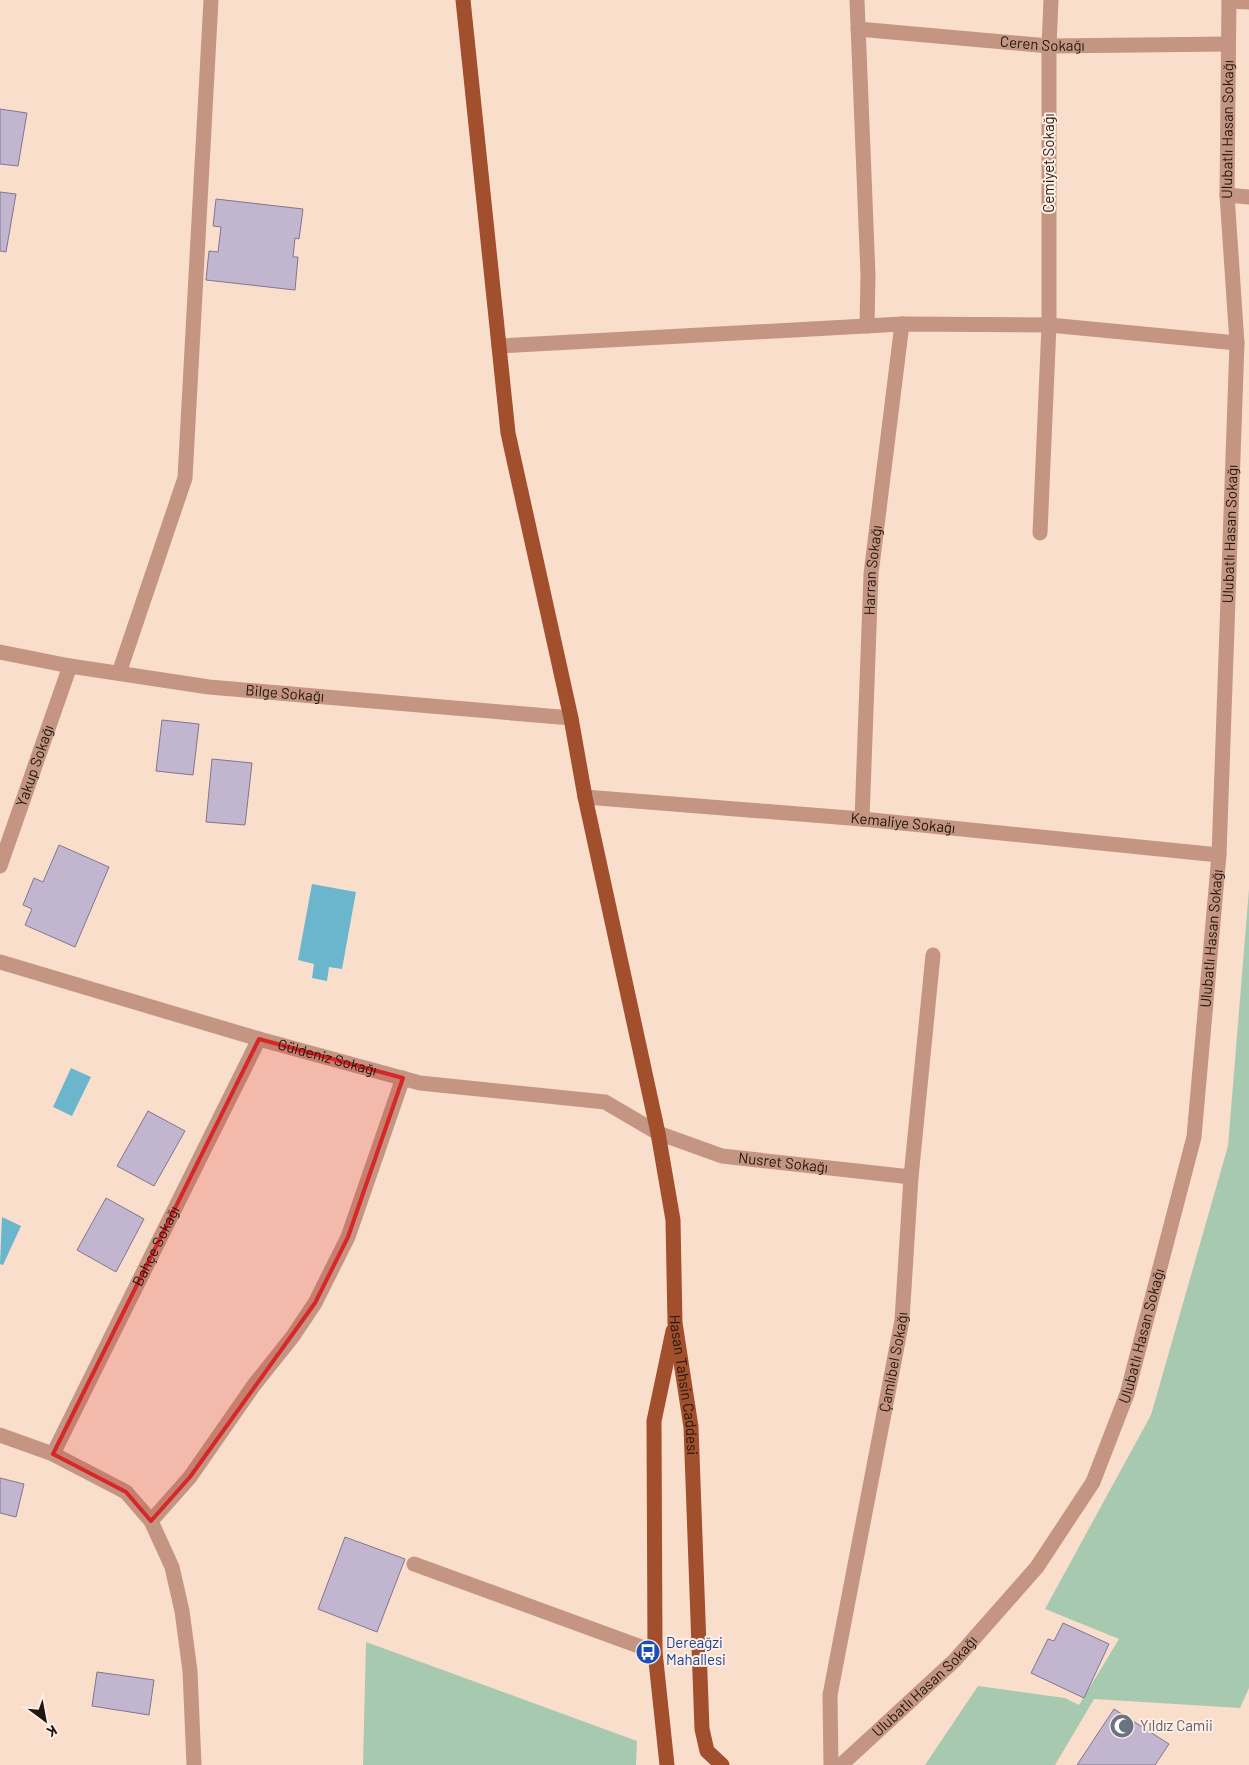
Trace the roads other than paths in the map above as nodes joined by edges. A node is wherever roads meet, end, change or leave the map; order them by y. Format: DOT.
graph roads {
  1 [pos="211,0"];
  2 [pos="463,0"];
  3 [pos="857,0"];
  4 [pos="1051,0"];
  5 [pos="1229,1"];
  6 [pos="1249,2"];
  7 [pos="858,29"];
  8 [pos="1228,44"];
  9 [pos="1049,46"];
  10 [pos="1227,195"];
  11 [pos="1249,197"];
  12 [pos="902,324"];
  13 [pos="1048,325"];
  14 [pos="867,326"];
  15 [pos="1236,343"];
  16 [pos="499,346"];
  17 [pos="1040,532"];
  18 [pos="0,652"];
  19 [pos="70,666"];
  20 [pos="119,673"];
  21 [pos="571,718"];
  22 [pos="585,797"];
  23 [pos="862,819"];
  24 [pos="1219,855"];
  25 [pos="0,866"];
  26 [pos="933,955"];
  27 [pos="0,962"];
  28 [pos="259,1039"];
  29 [pos="403,1078"];
  30 [pos="658,1133"];
  31 [pos="911,1177"];
  32 [pos="675,1323"];
  33 [pos="0,1435"];
  34 [pos="52,1454"];
  35 [pos="151,1521"];
  36 [pos="414,1564"];
  37 [pos="655,1652"];
  38 [pos="194,1765"];
  39 [pos="667,1765"];
  40 [pos="722,1765"];
  41 [pos="831,1765"];
  42 [pos="841,1765"];
  1 -- 20 [label="street"];
  2 -- 16 [label="main road"];
  3 -- 7 [label="street"];
  4 -- 9 [label="street, Cemiyet Sokağı"];
  5 -- 6 [label="street"];
  5 -- 8 [label="street, Ulubatlı Hasan Sokağı"];
  7 -- 9 [label="street, Ceren Sokağı"];
  7 -- 14 [label="street"];
  8 -- 9 [label="street, Ceren Sokağı"];
  8 -- 10 [label="street, Ulubatlı Hasan Sokağı"];
  9 -- 13 [label="street, Cemiyet Sokağı"];
  10 -- 11 [label="street"];
  10 -- 15 [label="street, Ulubatlı Hasan Sokağı"];
  12 -- 13 [label="street"];
  12 -- 14 [label="street"];
  12 -- 23 [label="street, Harran Sokağı"];
  13 -- 15 [label="street"];
  13 -- 17 [label="street, Cemiyet Sokağı"];
  14 -- 16 [label="street"];
  15 -- 24 [label="street, Ulubatlı Hasan Sokağı"];
  16 -- 21 [label="main road"];
  18 -- 19 [label="street, Bilge Sokağı"];
  19 -- 20 [label="street, Bilge Sokağı"];
  19 -- 25 [label="street, Yakup Sokağı"];
  20 -- 21 [label="street, Bilge Sokağı"];
  21 -- 22 [label="main road"];
  22 -- 23 [label="street, Kemaliye Sokağı"];
  22 -- 30 [label="main road"];
  23 -- 24 [label="street, Kemaliye Sokağı"];
  24 -- 42 [label="street, Ulubatlı Hasan Sokağı"];
  26 -- 31 [label="street, Çamlıbel Sokağı"];
  27 -- 28 [label="street, Güldeniz Sokağı"];
  28 -- 29 [label="street, Güldeniz Sokağı"];
  28 -- 34 [label="street, Bahçe Sokağı"];
  29 -- 30 [label="street, Güldeniz Sokağı"];
  29 -- 35 [label="street"];
  30 -- 31 [label="street, Nusret Sokağı"];
  30 -- 32 [label="main road"];
  31 -- 41 [label="street, Çamlıbel Sokağı"];
  32 -- 37 [label="main road, Hasan Tahsin Caddesi"];
  32 -- 40 [label="main road, Hasan Tahsin Caddesi"];
  33 -- 34 [label="street"];
  34 -- 35 [label="street"];
  35 -- 38 [label="street"];
  36 -- 37 [label="street"];
  37 -- 39 [label="main road, Hasan Tahsin Caddesi"];
}
